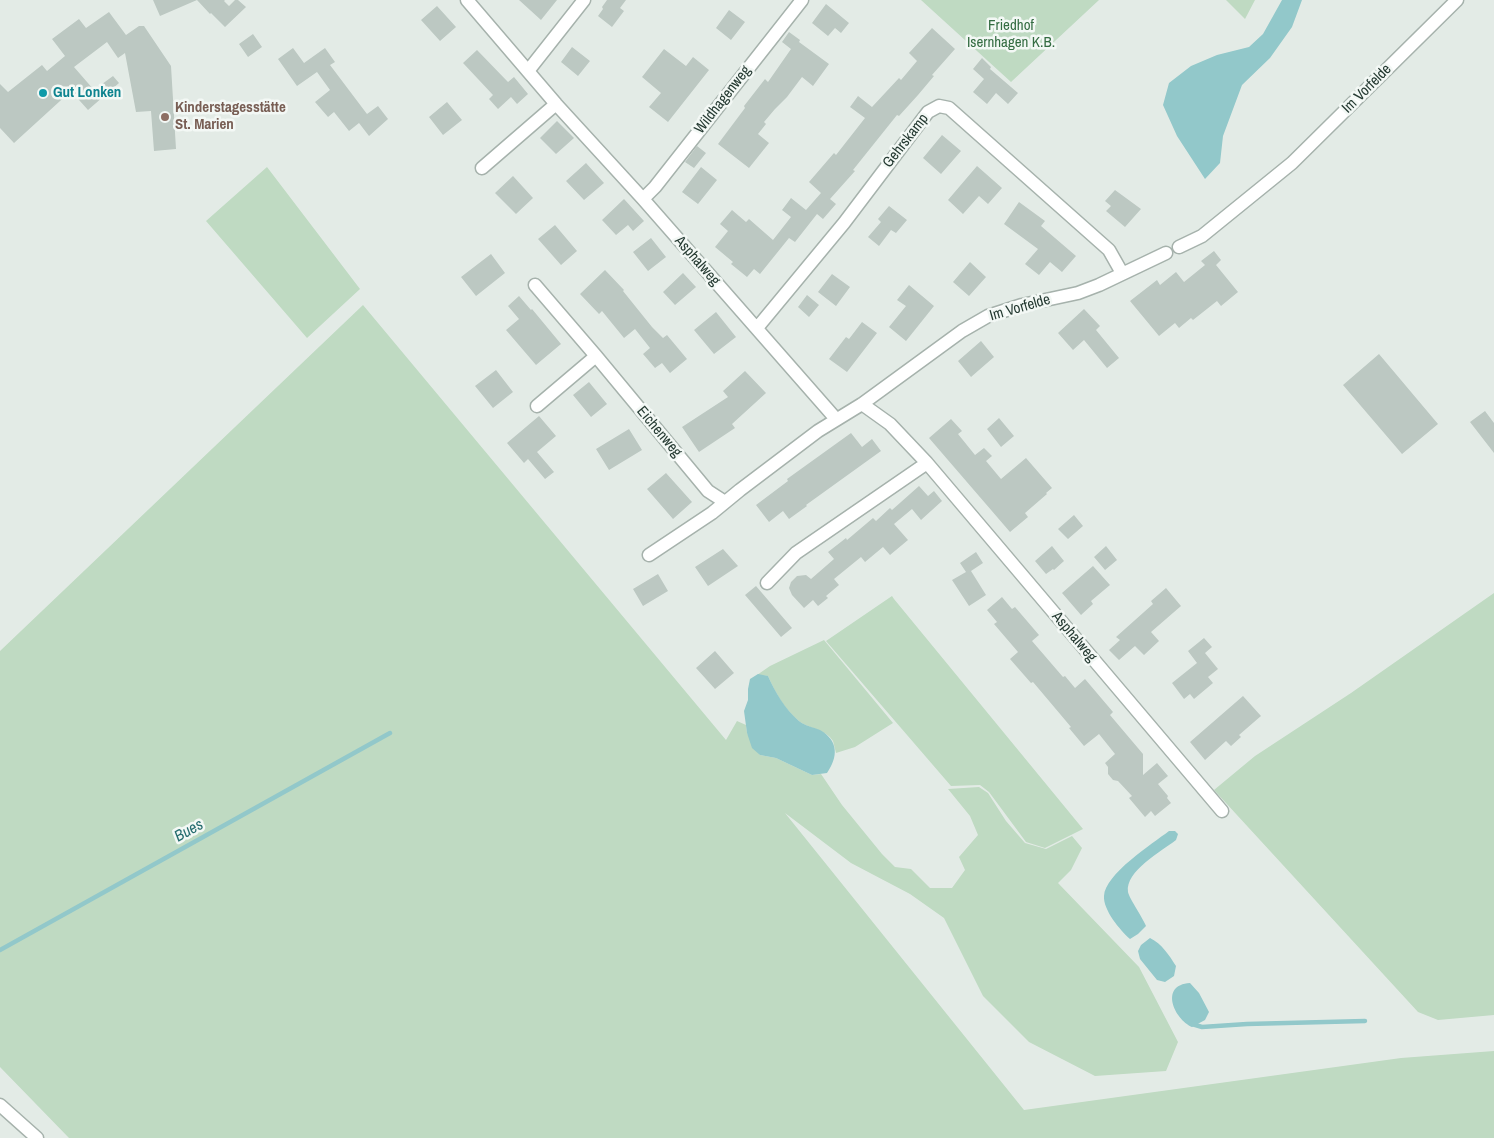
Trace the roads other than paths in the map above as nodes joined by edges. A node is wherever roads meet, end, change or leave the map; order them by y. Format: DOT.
graph roads {
  1 [pos="467,0"];
  2 [pos="584,0"];
  3 [pos="802,0"];
  4 [pos="1457,0"];
  5 [pos="528,71"];
  6 [pos="556,104"];
  7 [pos="482,168"];
  8 [pos="643,199"];
  9 [pos="1179,247"];
  10 [pos="1166,253"];
  11 [pos="1122,274"];
  12 [pos="535,285"];
  13 [pos="757,328"];
  14 [pos="596,356"];
  15 [pos="862,404"];
  16 [pos="537,406"];
  17 [pos="836,419"];
  18 [pos="927,463"];
  19 [pos="726,502"];
  20 [pos="649,555"];
  21 [pos="767,582"];
  22 [pos="1222,811"];
  23 [pos="0,1105"];
  24 [pos="37,1138"];
  1 -- 5 [label="street, Asphalweg"];
  2 -- 5 [label="street"];
  3 -- 8 [label="street, Wildhagenweg"];
  4 -- 9 [label="street, Im Vorfelde"];
  5 -- 6 [label="street, Asphalweg"];
  6 -- 7 [label="street"];
  6 -- 8 [label="street, Asphalweg"];
  8 -- 13 [label="street, Asphalweg"];
  10 -- 11 [label="street, Im Vorfelde"];
  11 -- 13 [label="street, Gehrskamp"];
  11 -- 15 [label="street, Im Vorfelde"];
  12 -- 14 [label="street, Eichenweg"];
  13 -- 17 [label="street, Asphalweg"];
  14 -- 16 [label="street"];
  14 -- 19 [label="street, Eichenweg"];
  15 -- 17 [label="street, Im Vorfelde"];
  15 -- 18 [label="street, Asphalweg"];
  17 -- 19 [label="street"];
  18 -- 21 [label="street"];
  18 -- 22 [label="street, Asphalweg"];
  19 -- 20 [label="street"];
  23 -- 24 [label="street"];
}
